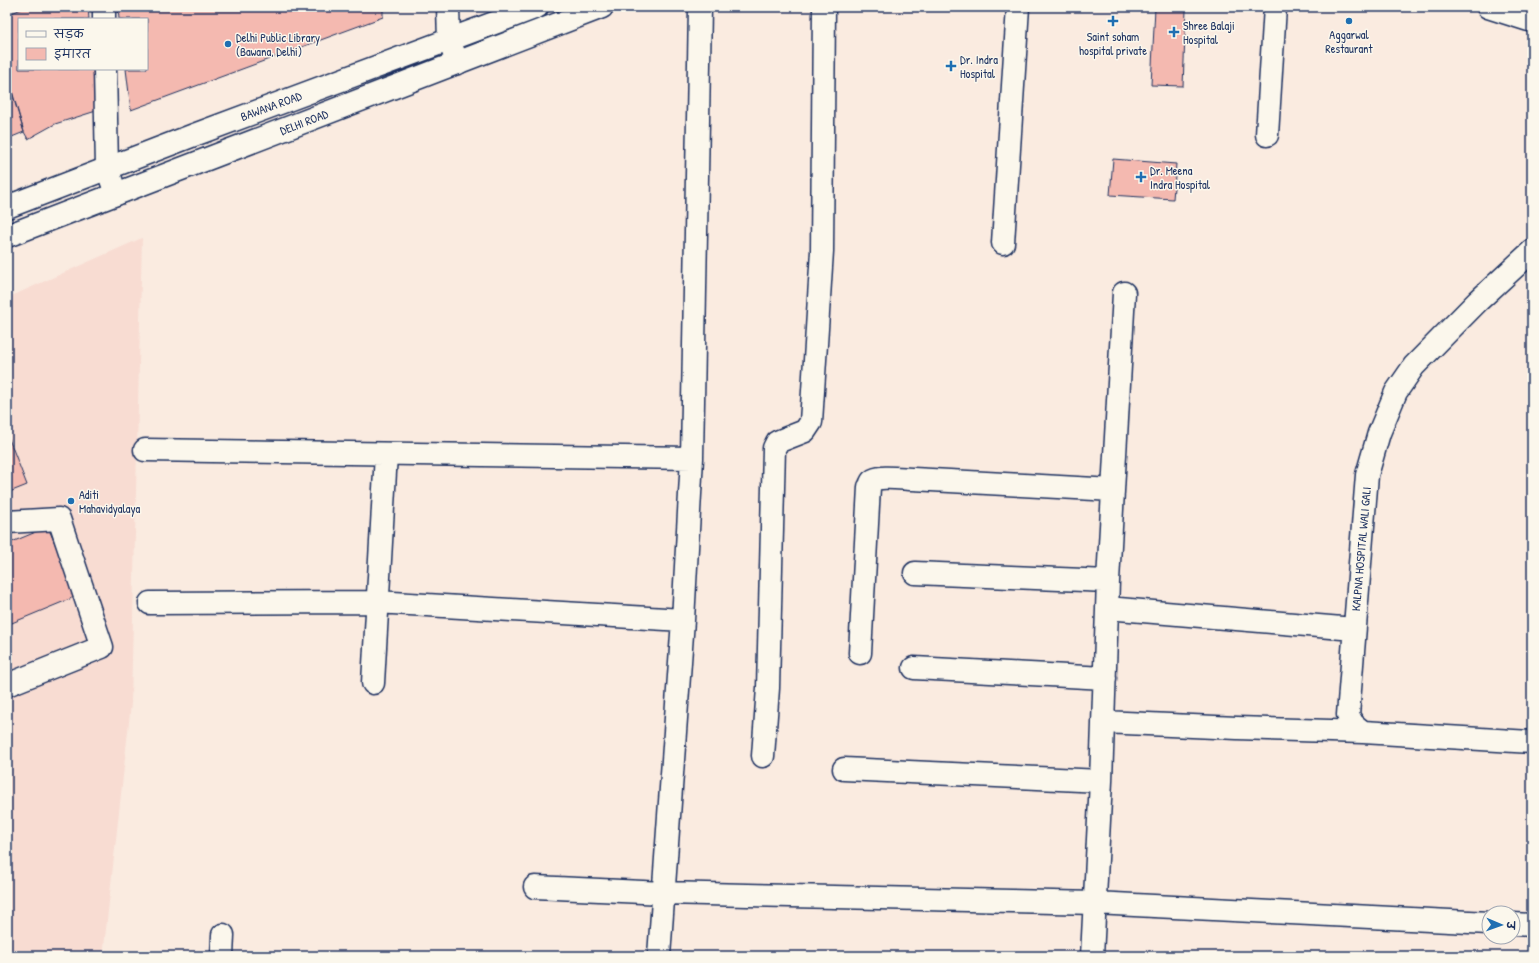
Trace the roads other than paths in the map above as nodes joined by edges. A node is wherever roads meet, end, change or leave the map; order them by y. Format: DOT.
graph roads {
  1 [pos="104,7"];
  2 [pos="448,7"];
  3 [pos="537,7"];
  4 [pos="602,7"];
  5 [pos="700,7"];
  6 [pos="824,7"];
  7 [pos="1018,7"];
  8 [pos="1275,7"];
  9 [pos="1488,7"];
  10 [pos="104,18"];
  11 [pos="1532,21"];
  12 [pos="449,41"];
  13 [pos="458,63"];
  14 [pos="105,70"];
  15 [pos="1267,135"];
  16 [pos="107,168"];
  17 [pos="116,194"];
  18 [pos="7,207"];
  19 [pos="7,236"];
  20 [pos="1003,243"];
  21 [pos="1532,251"];
  22 [pos="1124,293"];
  23 [pos="145,450"];
  24 [pos="386,454"];
  25 [pos="692,458"];
  26 [pos="1113,490"];
  27 [pos="7,522"];
  28 [pos="915,572"];
  29 [pos="1108,581"];
  30 [pos="376,602"];
  31 [pos="150,603"];
  32 [pos="1107,608"];
  33 [pos="683,620"];
  34 [pos="1354,629"];
  35 [pos="860,653"];
  36 [pos="914,668"];
  37 [pos="1105,678"];
  38 [pos="373,682"];
  39 [pos="7,685"];
  40 [pos="1103,722"];
  41 [pos="1363,732"];
  42 [pos="1532,742"];
  43 [pos="763,756"];
  44 [pos="844,769"];
  45 [pos="1101,781"];
  46 [pos="535,888"];
  47 [pos="664,893"];
  48 [pos="1095,903"];
  49 [pos="1481,923"];
  50 [pos="1521,924"];
  51 [pos="1532,925"];
  52 [pos="223,935"];
  53 [pos="222,956"];
  54 [pos="659,956"];
  55 [pos="1092,956"];
  1 -- 10 [label="street"];
  2 -- 12 [label="street"];
  3 -- 12 [label="street, BAWANA ROAD"];
  4 -- 13 [label="street, DELHI ROAD"];
  5 -- 25 [label="street"];
  6 -- 43 [label="street"];
  7 -- 20 [label="street"];
  8 -- 15 [label="street"];
  9 -- 11 [label="street"];
  12 -- 13 [label="street"];
  12 -- 16 [label="street, BAWANA ROAD"];
  13 -- 17 [label="street, DELHI ROAD"];
  14 -- 16 [label="street"];
  16 -- 17 [label="street"];
  16 -- 18 [label="street, BAWANA ROAD"];
  17 -- 19 [label="street, DELHI ROAD"];
  21 -- 34 [label="street, KALPNA HOSPITAL WALI GALI"];
  22 -- 26 [label="street"];
  23 -- 24 [label="street"];
  24 -- 25 [label="street"];
  24 -- 30 [label="street"];
  25 -- 33 [label="street"];
  26 -- 29 [label="street"];
  26 -- 35 [label="street"];
  27 -- 39 [label="street"];
  28 -- 29 [label="street"];
  29 -- 32 [label="street"];
  30 -- 31 [label="street"];
  30 -- 33 [label="street"];
  30 -- 38 [label="street"];
  32 -- 34 [label="street"];
  32 -- 37 [label="street"];
  33 -- 47 [label="street"];
  34 -- 41 [label="street, KALPNA HOSPITAL WALI GALI"];
  36 -- 37 [label="street"];
  37 -- 40 [label="street"];
  40 -- 41 [label="street"];
  40 -- 45 [label="street"];
  41 -- 42 [label="street"];
  44 -- 45 [label="street"];
  45 -- 48 [label="street"];
  46 -- 47 [label="street"];
  47 -- 48 [label="street"];
  47 -- 54 [label="street"];
  48 -- 49 [label="street"];
  48 -- 55 [label="street"];
  50 -- 51 [label="street"];
  52 -- 53 [label="street"];
}
